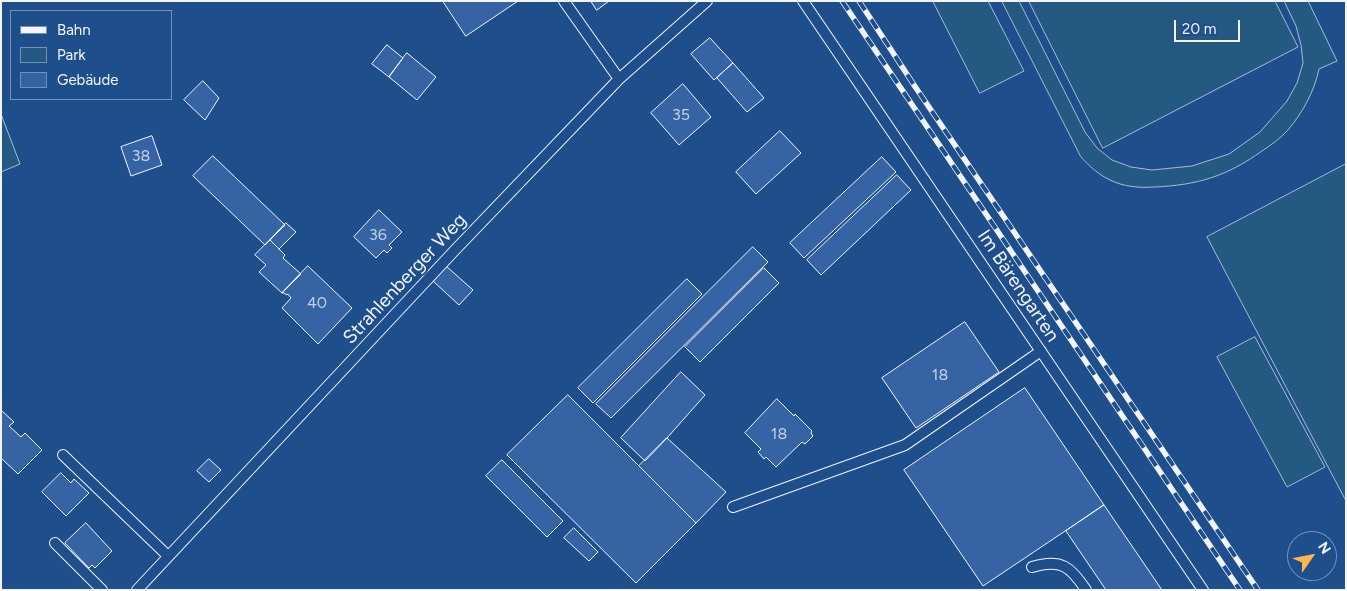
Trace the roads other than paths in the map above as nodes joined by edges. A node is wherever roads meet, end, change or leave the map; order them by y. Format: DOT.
graph roads {
  1 [pos="564,1"];
  2 [pos="708,1"];
  3 [pos="804,1"];
  4 [pos="620,79"];
  5 [pos="1041,351"];
  6 [pos="63,455"];
  7 [pos="733,507"];
  8 [pos="56,543"];
  9 [pos="168,556"];
  10 [pos="1032,567"];
  11 [pos="102,590"];
  12 [pos="137,590"];
  13 [pos="1086,590"];
  14 [pos="1203,590"];
  1 -- 4 [label="lane"];
  2 -- 4 [label="lane, Strahlenberger Weg"];
  3 -- 5 [label="lane, Im Bärengarten"];
  4 -- 9 [label="lane, Strahlenberger Weg"];
  5 -- 7 [label="lane"];
  5 -- 14 [label="lane, Im Bärengarten"];
  6 -- 9 [label="lane"];
  8 -- 11 [label="lane"];
  9 -- 12 [label="lane, Strahlenberger Weg"];
  10 -- 13 [label="lane"];
}
